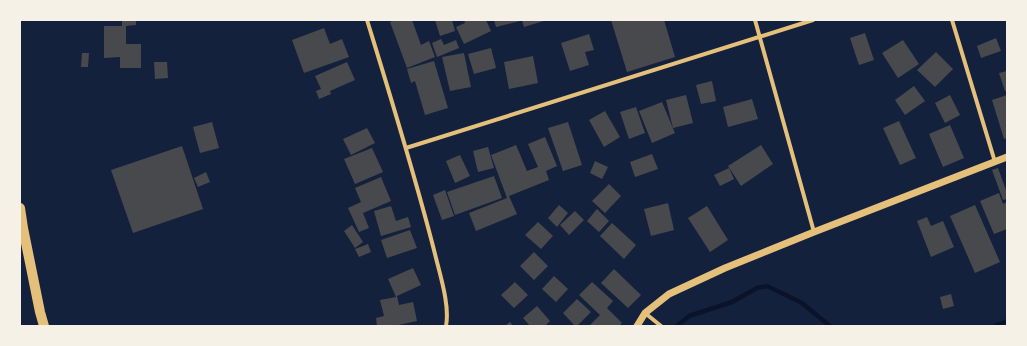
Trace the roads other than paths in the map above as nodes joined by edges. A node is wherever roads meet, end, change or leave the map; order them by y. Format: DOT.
graph roads {
  1 [pos="367,20"];
  2 [pos="755,20"];
  3 [pos="813,20"];
  4 [pos="952,20"];
  5 [pos="760,37"];
  6 [pos="406,148"];
  7 [pos="1007,157"];
  8 [pos="995,162"];
  9 [pos="20,208"];
  10 [pos="814,232"];
  11 [pos="646,313"];
  12 [pos="44,326"];
  13 [pos="446,326"];
  14 [pos="637,326"];
  15 [pos="661,326"];
  1 -- 6 [label="street"];
  2 -- 5 [label="street"];
  3 -- 5 [label="street"];
  4 -- 8 [label="street"];
  5 -- 6 [label="street"];
  5 -- 10 [label="street"];
  6 -- 13 [label="street"];
  7 -- 8 [label="street"];
  8 -- 10 [label="street"];
  9 -- 12 [label="main road"];
  10 -- 11 [label="street"];
  11 -- 14 [label="street"];
  11 -- 15 [label="street"];
}
